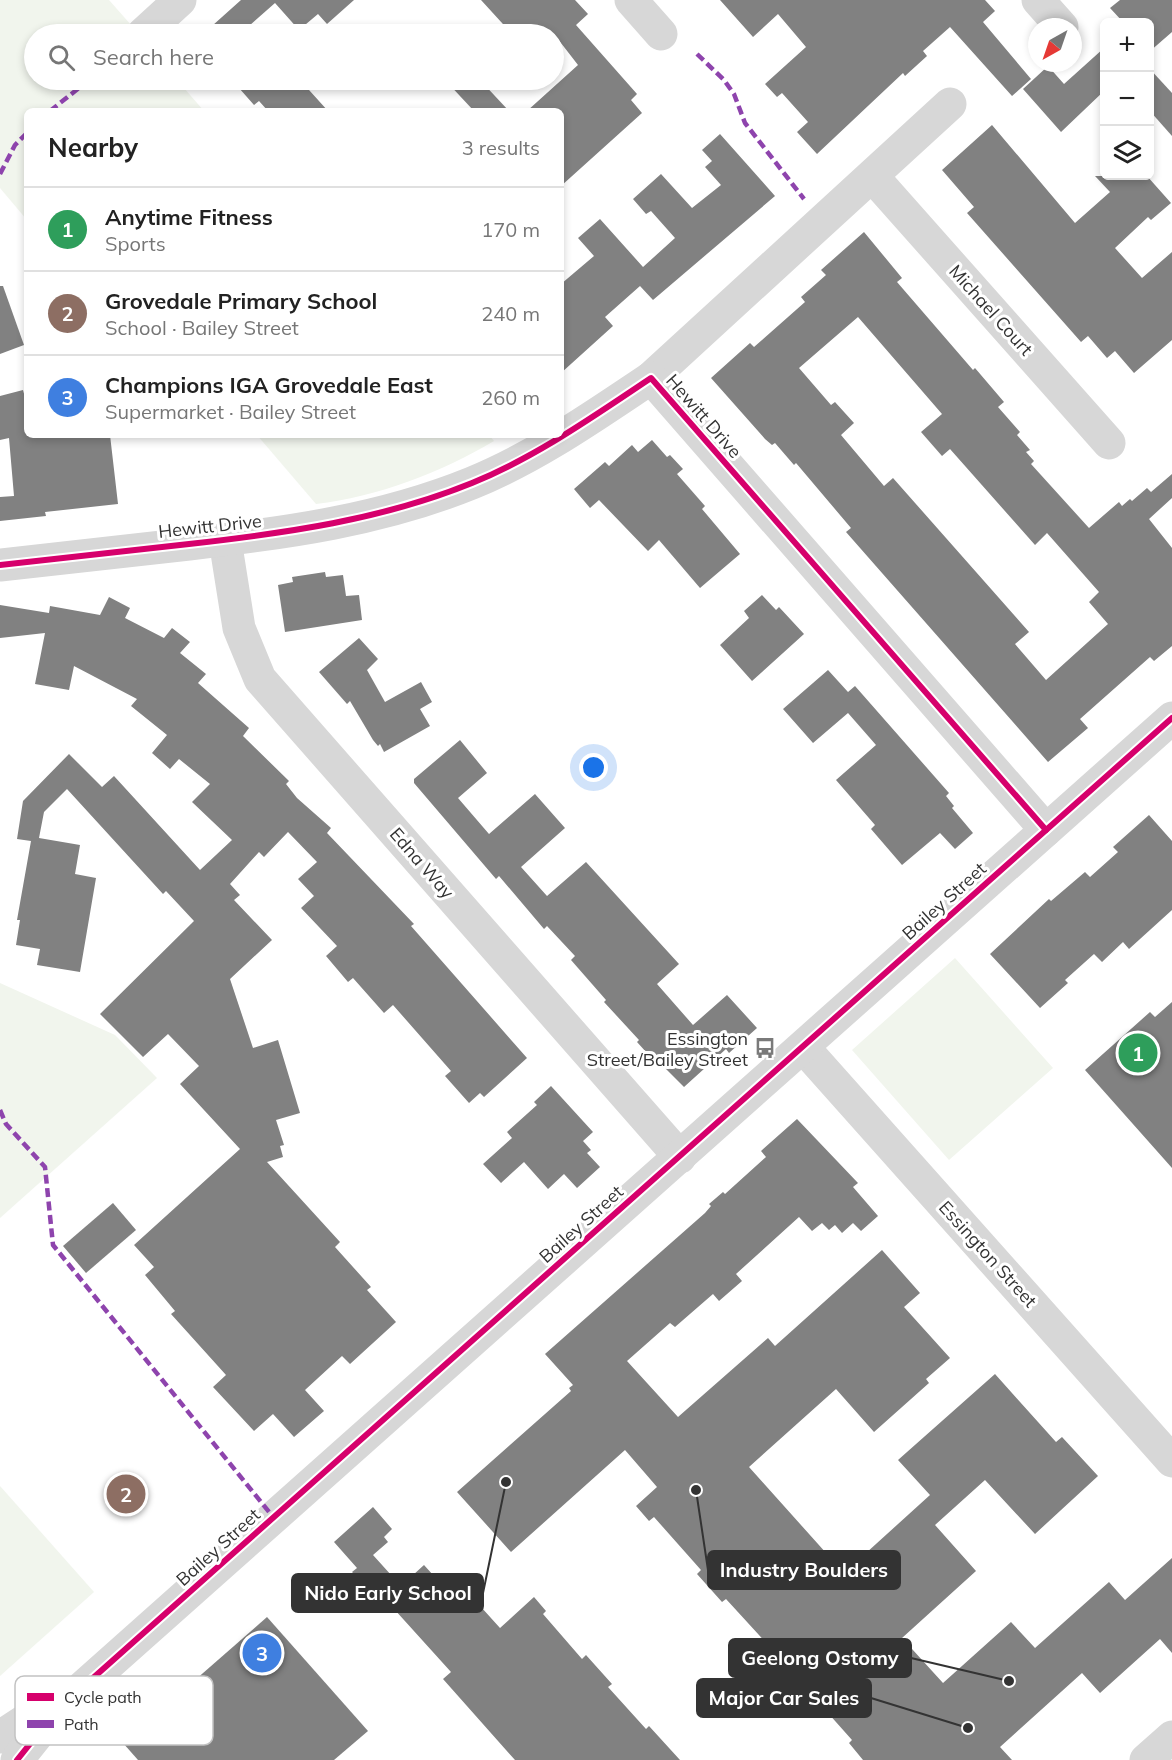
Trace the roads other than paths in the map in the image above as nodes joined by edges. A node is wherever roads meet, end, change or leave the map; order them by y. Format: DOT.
graph roads {
  1 [pos="180,0"];
  2 [pos="631,0"];
  3 [pos="154,24"];
  4 [pos="661,34"];
  5 [pos="951,104"];
  6 [pos="873,177"];
  7 [pos="651,378"];
  8 [pos="564,434"];
  9 [pos="558,438"];
  10 [pos="1109,443"];
  11 [pos="225,540"];
  12 [pos="0,565"];
  13 [pos="1172,718"];
  14 [pos="1046,830"];
  15 [pos="803,1047"];
  16 [pos="680,1157"];
  17 [pos="1172,1461"];
  18 [pos="95,1676"];
  19 [pos="15,1728"];
  20 [pos="1172,1737"];
  21 [pos="0,1738"];
  22 [pos="28,1745"];
  23 [pos="16,1760"];
  24 [pos="1146,1760"];
  1 -- 3 [label="street"];
  2 -- 4 [label="street"];
  5 -- 6 [label="street"];
  6 -- 7 [label="street"];
  6 -- 10 [label="street, Michael Court"];
  7 -- 8 [label="street, Hewitt Drive"];
  7 -- 14 [label="street, Hewitt Drive"];
  9 -- 11 [label="street, Hewitt Drive"];
  11 -- 12 [label="street, Hewitt Drive"];
  11 -- 16 [label="street, Edna Way"];
  13 -- 14 [label="street, Bailey Street"];
  14 -- 15 [label="street, Bailey Street"];
  15 -- 16 [label="street, Bailey Street"];
  15 -- 17 [label="street, Essington Street"];
  16 -- 18 [label="street, Bailey Street"];
  19 -- 21 [label="street, Bailey Street"];
  20 -- 24 [label="street"];
  21 -- 23 [label="street"];
  22 -- 23 [label="street, Bailey Street"];
}
